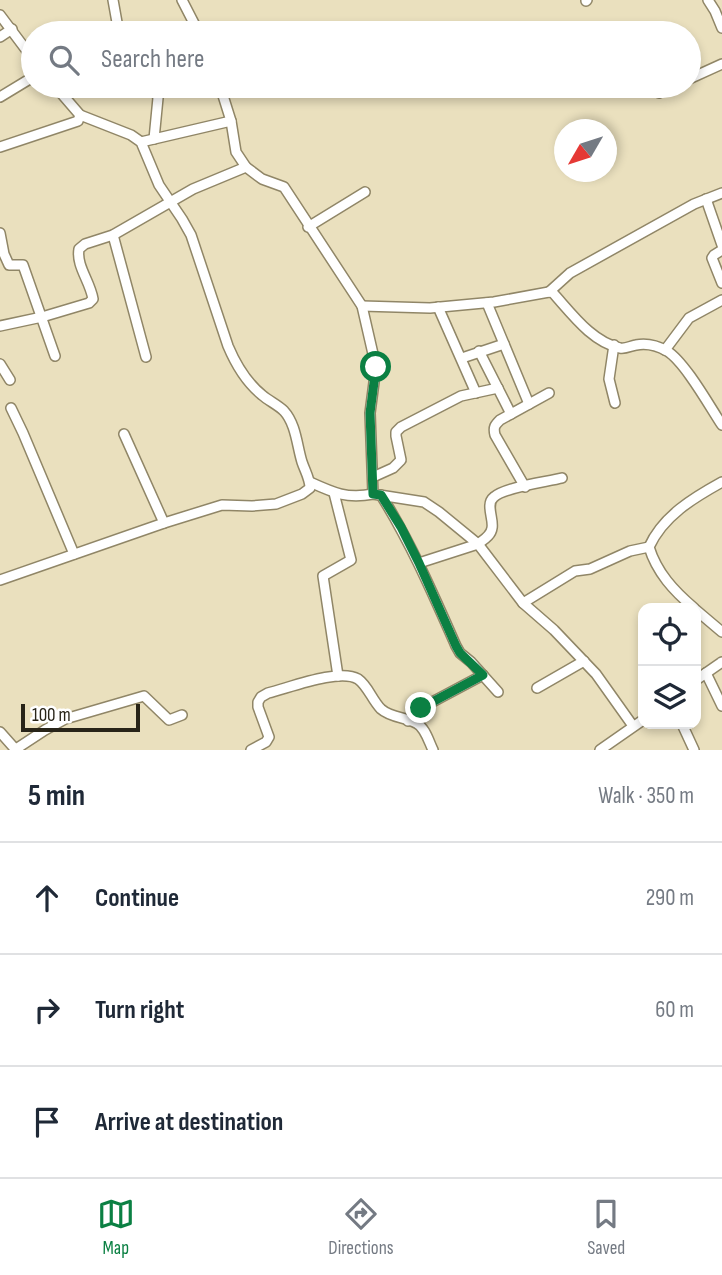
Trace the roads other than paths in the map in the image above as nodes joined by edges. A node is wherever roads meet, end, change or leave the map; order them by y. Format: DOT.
graph roads {
  1 [pos="113,0"];
  2 [pos="182,0"];
  3 [pos="708,0"];
  4 [pos="0,15"];
  5 [pos="117,21"];
  6 [pos="193,21"];
  7 [pos="722,28"];
  8 [pos="12,29"];
  9 [pos="0,37"];
  10 [pos="21,42"];
  11 [pos="722,64"];
  12 [pos="701,74"];
  13 [pos="21,84"];
  14 [pos="0,97"];
  15 [pos="65,98"];
  16 [pos="159,98"];
  17 [pos="224,98"];
  18 [pos="80,116"];
  19 [pos="231,121"];
  20 [pos="154,139"];
  21 [pos="141,142"];
  22 [pos="0,147"];
  23 [pos="246,167"];
  24 [pos="365,192"];
  25 [pos="722,193"];
  26 [pos="706,199"];
  27 [pos="171,203"];
  28 [pos="309,226"];
  29 [pos="0,233"];
  30 [pos="113,235"];
  31 [pos="722,247"];
  32 [pos="722,283"];
  33 [pos="549,292"];
  34 [pos="722,300"];
  35 [pos="487,303"];
  36 [pos="362,306"];
  37 [pos="438,307"];
  38 [pos="41,317"];
  39 [pos="0,326"];
  40 [pos="504,344"];
  41 [pos="614,345"];
  42 [pos="665,350"];
  43 [pos="479,351"];
  44 [pos="55,356"];
  45 [pos="146,357"];
  46 [pos="462,358"];
  47 [pos="0,363"];
  48 [pos="10,380"];
  49 [pos="498,388"];
  50 [pos="476,393"];
  51 [pos="549,393"];
  52 [pos="615,403"];
  53 [pos="529,404"];
  54 [pos="11,408"];
  55 [pos="511,414"];
  56 [pos="722,425"];
  57 [pos="124,435"];
  58 [pos="373,477"];
  59 [pos="562,478"];
  60 [pos="310,482"];
  61 [pos="722,482"];
  62 [pos="525,486"];
  63 [pos="334,493"];
  64 [pos="377,494"];
  65 [pos="164,523"];
  66 [pos="478,544"];
  67 [pos="649,547"];
  68 [pos="74,554"];
  69 [pos="419,563"];
  70 [pos="0,580"];
  71 [pos="523,603"];
  72 [pos="688,603"];
  73 [pos="701,614"];
  74 [pos="722,632"];
  75 [pos="584,661"];
  76 [pos="722,662"];
  77 [pos="706,673"];
  78 [pos="483,675"];
  79 [pos="338,676"];
  80 [pos="701,676"];
  81 [pos="537,688"];
  82 [pos="498,692"];
  83 [pos="722,706"];
  84 [pos="182,715"];
  85 [pos="408,721"];
  86 [pos="638,723"];
  87 [pos="633,726"];
  88 [pos="684,729"];
  89 [pos="0,732"];
  90 [pos="16,750"];
  91 [pos="251,750"];
  92 [pos="433,750"];
  93 [pos="600,750"];
  94 [pos="694,750"];
  1 -- 5 [label="street"];
  2 -- 6 [label="street"];
  3 -- 7 [label="street"];
  4 -- 8 [label="street"];
  8 -- 9 [label="street"];
  8 -- 10 [label="street"];
  11 -- 12 [label="street"];
  13 -- 14 [label="street"];
  15 -- 18 [label="street"];
  16 -- 20 [label="street"];
  17 -- 19 [label="street"];
  18 -- 21 [label="street"];
  18 -- 22 [label="street"];
  19 -- 20 [label="street"];
  19 -- 23 [label="street"];
  20 -- 21 [label="street"];
  21 -- 27 [label="street"];
  23 -- 27 [label="street"];
  23 -- 28 [label="street"];
  24 -- 28 [label="street"];
  25 -- 26 [label="street"];
  26 -- 31 [label="street"];
  26 -- 33 [label="street"];
  27 -- 30 [label="street"];
  27 -- 60 [label="street"];
  28 -- 36 [label="street"];
  29 -- 38 [label="street"];
  30 -- 38 [label="street"];
  30 -- 45 [label="street"];
  31 -- 32 [label="street"];
  33 -- 35 [label="street"];
  33 -- 41 [label="street"];
  34 -- 42 [label="street"];
  35 -- 37 [label="street"];
  35 -- 40 [label="street"];
  36 -- 37 [label="street"];
  36 -- 58 [label="street"];
  37 -- 46 [label="street"];
  38 -- 39 [label="street"];
  38 -- 44 [label="street"];
  40 -- 43 [label="street"];
  40 -- 53 [label="street"];
  41 -- 42 [label="street"];
  41 -- 52 [label="street"];
  42 -- 56 [label="street"];
  43 -- 46 [label="street"];
  43 -- 49 [label="street"];
  46 -- 50 [label="street"];
  47 -- 48 [label="street"];
  49 -- 50 [label="street"];
  49 -- 55 [label="street"];
  50 -- 58 [label="street"];
  51 -- 53 [label="street"];
  53 -- 55 [label="street"];
  54 -- 68 [label="street"];
  55 -- 62 [label="street"];
  57 -- 65 [label="street"];
  58 -- 64 [label="street"];
  59 -- 62 [label="street"];
  60 -- 63 [label="street"];
  60 -- 65 [label="street"];
  61 -- 67 [label="street"];
  62 -- 66 [label="street"];
  63 -- 64 [label="street"];
  63 -- 79 [label="street"];
  64 -- 66 [label="street"];
  64 -- 69 [label="street"];
  65 -- 68 [label="street"];
  66 -- 69 [label="street"];
  66 -- 71 [label="street"];
  67 -- 71 [label="street"];
  67 -- 72 [label="street"];
  68 -- 70 [label="street"];
  69 -- 78 [label="street"];
  71 -- 75 [label="street"];
  73 -- 74 [label="street"];
  75 -- 81 [label="street"];
  75 -- 87 [label="street"];
  76 -- 77 [label="street"];
  77 -- 80 [label="street"];
  77 -- 83 [label="street"];
  78 -- 82 [label="street"];
  78 -- 85 [label="street"];
  79 -- 85 [label="street"];
  79 -- 91 [label="street"];
  84 -- 90 [label="street"];
  85 -- 92 [label="street"];
  86 -- 87 [label="street"];
  87 -- 93 [label="street"];
  88 -- 94 [label="street"];
  89 -- 90 [label="street"];
}
